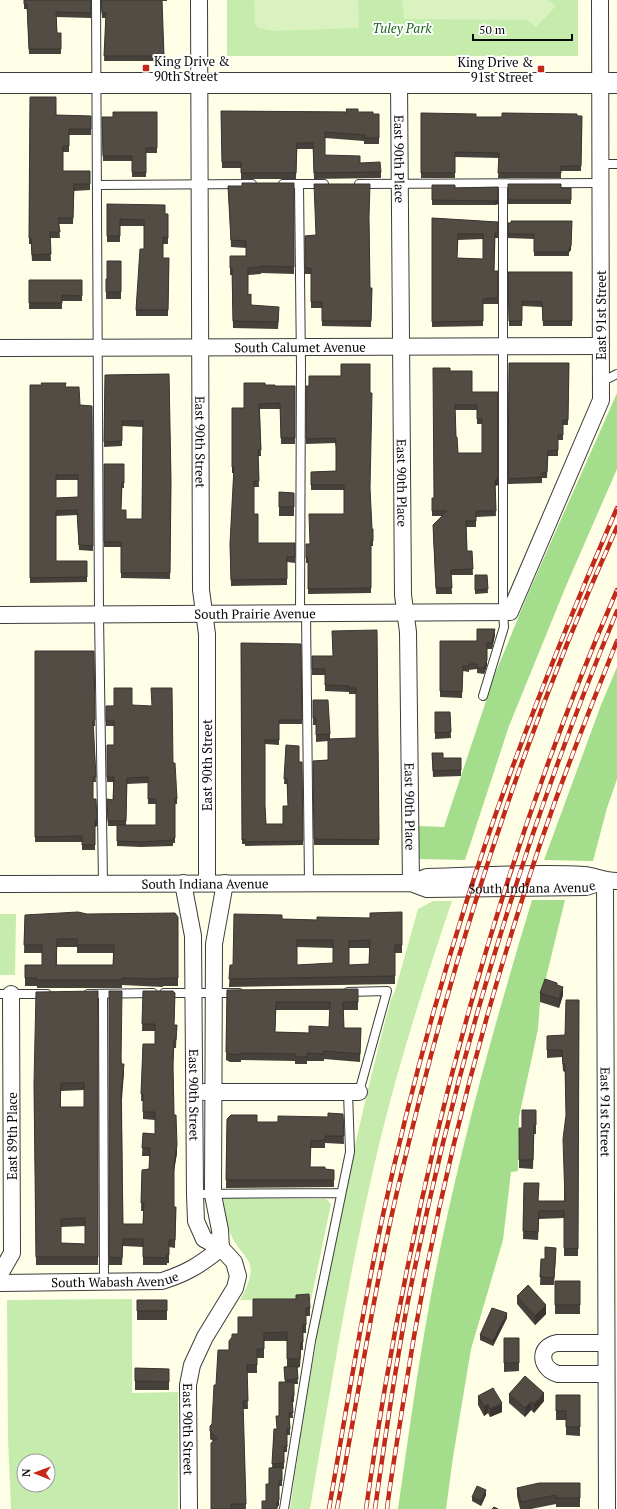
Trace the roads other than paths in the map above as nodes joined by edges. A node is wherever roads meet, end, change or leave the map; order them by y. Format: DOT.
graph roads {
  1 [pos="96,0"];
  2 [pos="199,0"];
  3 [pos="600,0"];
  4 [pos="0,83"];
  5 [pos="96,83"];
  6 [pos="199,83"];
  7 [pos="399,83"];
  8 [pos="609,83"];
  9 [pos="600,164"];
  10 [pos="617,164"];
  11 [pos="600,183"];
  12 [pos="261,184"];
  13 [pos="276,184"];
  14 [pos="299,184"];
  15 [pos="329,184"];
  16 [pos="352,184"];
  17 [pos="400,184"];
  18 [pos="503,184"];
  19 [pos="98,185"];
  20 [pos="199,185"];
  21 [pos="601,346"];
  22 [pos="200,347"];
  23 [pos="301,347"];
  24 [pos="400,347"];
  25 [pos="502,347"];
  26 [pos="0,348"];
  27 [pos="99,348"];
  28 [pos="617,374"];
  29 [pos="601,382"];
  30 [pos="506,612"];
  31 [pos="303,613"];
  32 [pos="406,613"];
  33 [pos="204,614"];
  34 [pos="0,615"];
  35 [pos="100,615"];
  36 [pos="483,696"];
  37 [pos="611,881"];
  38 [pos="103,883"];
  39 [pos="183,883"];
  40 [pos="207,883"];
  41 [pos="225,883"];
  42 [pos="309,883"];
  43 [pos="411,883"];
  44 [pos="0,884"];
  45 [pos="244,992"];
  46 [pos="339,992"];
  47 [pos="194,993"];
  48 [pos="214,993"];
  49 [pos="6,994"];
  50 [pos="57,994"];
  51 [pos="80,994"];
  52 [pos="103,994"];
  53 [pos="611,1014"];
  54 [pos="194,1092"];
  55 [pos="214,1092"];
  56 [pos="354,1092"];
  57 [pos="611,1145"];
  58 [pos="341,1193"];
  59 [pos="195,1194"];
  60 [pos="213,1195"];
  61 [pos="221,1248"];
  62 [pos="0,1274"];
  63 [pos="611,1280"];
  64 [pos="104,1281"];
  65 [pos="0,1283"];
  66 [pos="605,1343"];
  67 [pos="606,1374"];
  68 [pos="612,1413"];
  69 [pos="189,1509"];
  70 [pos="284,1509"];
  71 [pos="607,1509"];
  1 -- 5 [label="lane"];
  2 -- 6 [label="street, East 90th Street"];
  3 -- 8 [label="street, East 91st Street"];
  4 -- 5 [label="street"];
  5 -- 6 [label="street"];
  5 -- 19 [label="lane"];
  6 -- 7 [label="street"];
  6 -- 20 [label="street, East 90th Street"];
  7 -- 8 [label="street"];
  7 -- 17 [label="street, East 90th Place"];
  8 -- 9 [label="street, East 91st Street"];
  9 -- 10 [label="lane"];
  9 -- 11 [label="street, East 91st Street"];
  11 -- 18 [label="lane"];
  11 -- 21 [label="street, East 91st Street"];
  12 -- 20 [label="lane"];
  13 -- 14 [label="lane"];
  14 -- 15 [label="lane"];
  14 -- 23 [label="lane"];
  16 -- 17 [label="lane"];
  17 -- 18 [label="lane"];
  17 -- 24 [label="street, East 90th Place"];
  18 -- 25 [label="lane"];
  19 -- 20 [label="lane"];
  19 -- 27 [label="lane"];
  20 -- 22 [label="street, East 90th Street"];
  21 -- 25 [label="street, South Calumet Avenue"];
  21 -- 29 [label="street, East 91st Street"];
  22 -- 23 [label="street, South Calumet Avenue"];
  22 -- 27 [label="street, South Calumet Avenue"];
  22 -- 33 [label="street, East 90th Street"];
  23 -- 24 [label="street, South Calumet Avenue"];
  23 -- 31 [label="lane"];
  24 -- 25 [label="street, South Calumet Avenue"];
  24 -- 32 [label="street, East 90th Place"];
  25 -- 30 [label="lane"];
  26 -- 27 [label="street, South Calumet Avenue"];
  27 -- 35 [label="lane"];
  28 -- 29 [label="lane"];
  29 -- 30 [label="street, East 91st Street"];
  30 -- 32 [label="street, South Prairie Avenue"];
  30 -- 36 [label="lane"];
  31 -- 32 [label="street, South Prairie Avenue"];
  31 -- 33 [label="street, South Prairie Avenue"];
  31 -- 42 [label="lane"];
  32 -- 43 [label="street, East 90th Place"];
  33 -- 35 [label="street, South Prairie Avenue"];
  33 -- 40 [label="street, East 90th Street"];
  34 -- 35 [label="street, South Prairie Avenue"];
  35 -- 38 [label="lane"];
  37 -- 43 [label="street, South Indiana Avenue"];
  37 -- 53 [label="street, East 91st Street"];
  38 -- 39 [label="street, South Indiana Avenue"];
  38 -- 44 [label="street, South Indiana Avenue"];
  39 -- 40 [label="street, South Indiana Avenue"];
  39 -- 47 [label="street, East 90th Street"];
  40 -- 41 [label="street, South Indiana Avenue"];
  41 -- 42 [label="street, South Indiana Avenue"];
  41 -- 48 [label="street, East 90th Street"];
  42 -- 43 [label="street, South Indiana Avenue"];
  45 -- 48 [label="lane"];
  46 -- 56 [label="lane"];
  47 -- 48 [label="lane"];
  47 -- 52 [label="lane"];
  47 -- 54 [label="street, East 90th Street"];
  48 -- 55 [label="street, East 90th Street"];
  49 -- 50 [label="lane"];
  49 -- 62 [label="street, East 89th Place"];
  51 -- 52 [label="lane"];
  52 -- 64 [label="lane"];
  53 -- 57 [label="street, East 91st Street"];
  54 -- 55 [label="street"];
  54 -- 59 [label="street, East 90th Street"];
  55 -- 56 [label="street"];
  55 -- 60 [label="street, East 90th Street"];
  56 -- 58 [label="lane"];
  57 -- 63 [label="street, East 91st Street"];
  58 -- 60 [label="lane"];
  58 -- 70 [label="lane"];
  59 -- 60 [label="lane"];
  59 -- 61 [label="street, East 90th Street"];
  60 -- 61 [label="street, East 90th Street"];
  61 -- 64 [label="street, South Wabash Avenue"];
  61 -- 69 [label="street, East 90th Street"];
  63 -- 66 [label="street, East 91st Street"];
  64 -- 65 [label="street, South Wabash Avenue"];
  66 -- 67 [label="street, East 91st Street"];
  66 -- 67 [label="street"];
  67 -- 68 [label="street, East 91st Street"];
  68 -- 71 [label="street, East 91st Street"];
}
